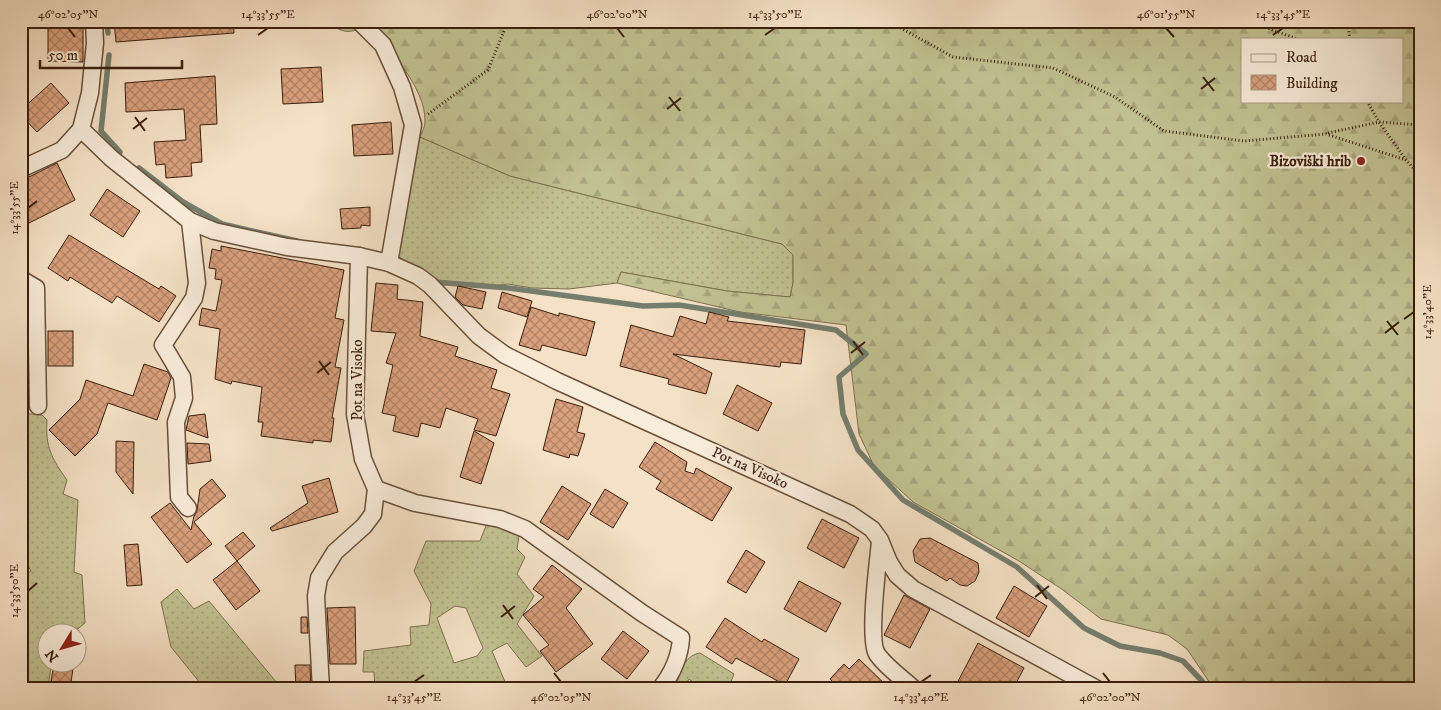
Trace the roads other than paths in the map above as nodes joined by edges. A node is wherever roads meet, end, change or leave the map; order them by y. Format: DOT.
graph roads {
  1 [pos="94,21"];
  2 [pos="359,21"];
  3 [pos="81,129"];
  4 [pos="21,169"];
  5 [pos="190,221"];
  6 [pos="359,256"];
  7 [pos="389,262"];
  8 [pos="21,279"];
  9 [pos="38,406"];
  10 [pos="376,489"];
  11 [pos="188,508"];
  12 [pos="880,540"];
  13 [pos="321,689"];
  14 [pos="660,689"];
  15 [pos="914,689"];
  16 [pos="1097,689"];
  1 -- 3 [label="street"];
  2 -- 7 [label="street"];
  3 -- 4 [label="street"];
  3 -- 5 [label="street, Pot na Visoko"];
  5 -- 6 [label="street, Pot na Visoko"];
  5 -- 11 [label="street"];
  6 -- 7 [label="street, Pot na Visoko"];
  6 -- 10 [label="street, Pot na Visoko"];
  7 -- 12 [label="street, Pot na Visoko"];
  8 -- 9 [label="street"];
  10 -- 13 [label="street"];
  10 -- 14 [label="street"];
  12 -- 15 [label="street"];
  12 -- 16 [label="street, Pot na Visoko"];
}
